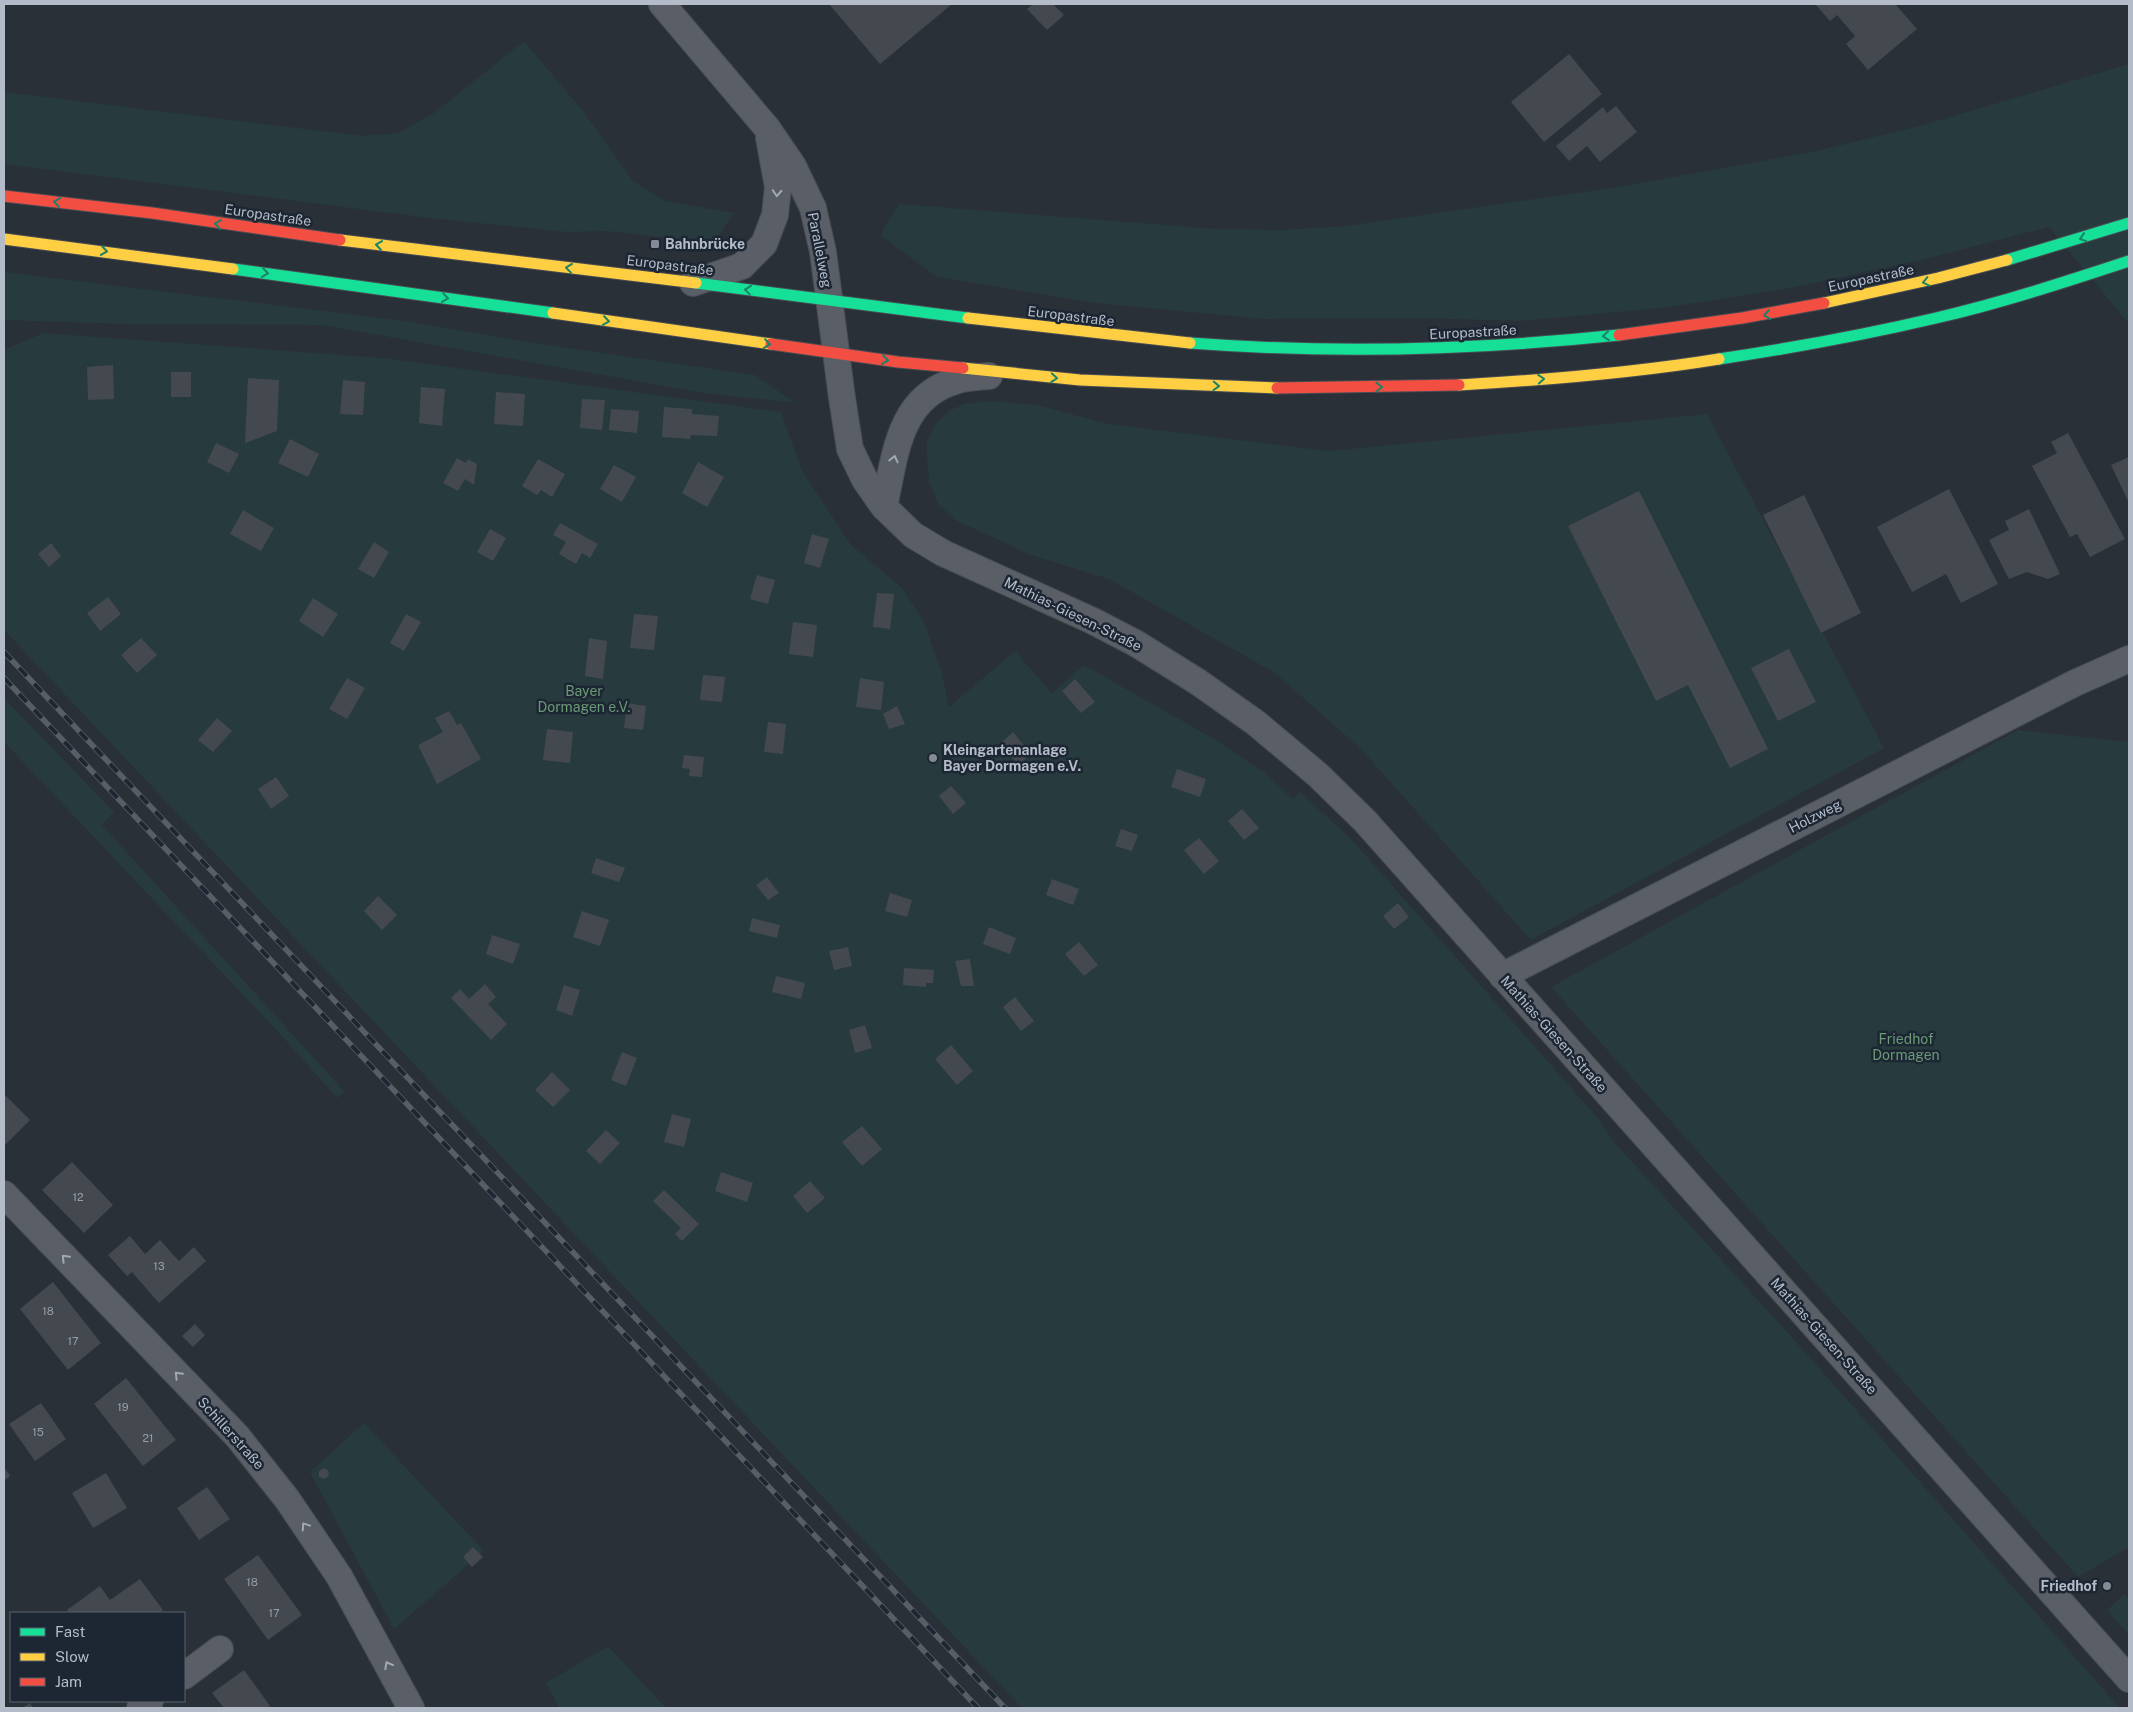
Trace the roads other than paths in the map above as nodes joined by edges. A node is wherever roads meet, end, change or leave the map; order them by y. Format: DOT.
graph roads {
  1 [pos="662,4"];
  2 [pos="767,128"];
  3 [pos="4,196"];
  4 [pos="2129,223"];
  5 [pos="4,239"];
  6 [pos="2129,262"];
  7 [pos="693,284"];
  8 [pos="830,302"];
  9 [pos="837,354"];
  10 [pos="1006,373"];
  11 [pos="884,507"];
  12 [pos="2129,659"];
  13 [pos="1502,976"];
  14 [pos="4,1194"];
  15 [pos="220,1649"];
  16 [pos="185,1675"];
  17 [pos="2129,1679"];
  18 [pos="411,1708"];
  1 -- 2 [label="street, Parallelweg"];
  2 -- 7 [label="street, Parallelweg, one-way"];
  2 -- 8 [label="street, Parallelweg"];
  7 -- 3 [label="main road, Europastraße, one-way"];
  4 -- 8 [label="main road, Europastraße, one-way"];
  5 -- 9 [label="main road, one-way"];
  10 -- 6 [label="main road, one-way"];
  8 -- 7 [label="main road, Europastraße, one-way"];
  8 -- 9 [label="street, Parallelweg"];
  9 -- 10 [label="main road, one-way"];
  9 -- 11 [label="street, Mathias-Giesen-Straße"];
  11 -- 10 [label="street, one-way"];
  11 -- 13 [label="street, Mathias-Giesen-Straße"];
  12 -- 13 [label="street, Holzweg"];
  13 -- 17 [label="street, Mathias-Giesen-Straße"];
  18 -- 14 [label="street, Schillerstraße, one-way"];
  15 -- 16 [label="street"];
}
